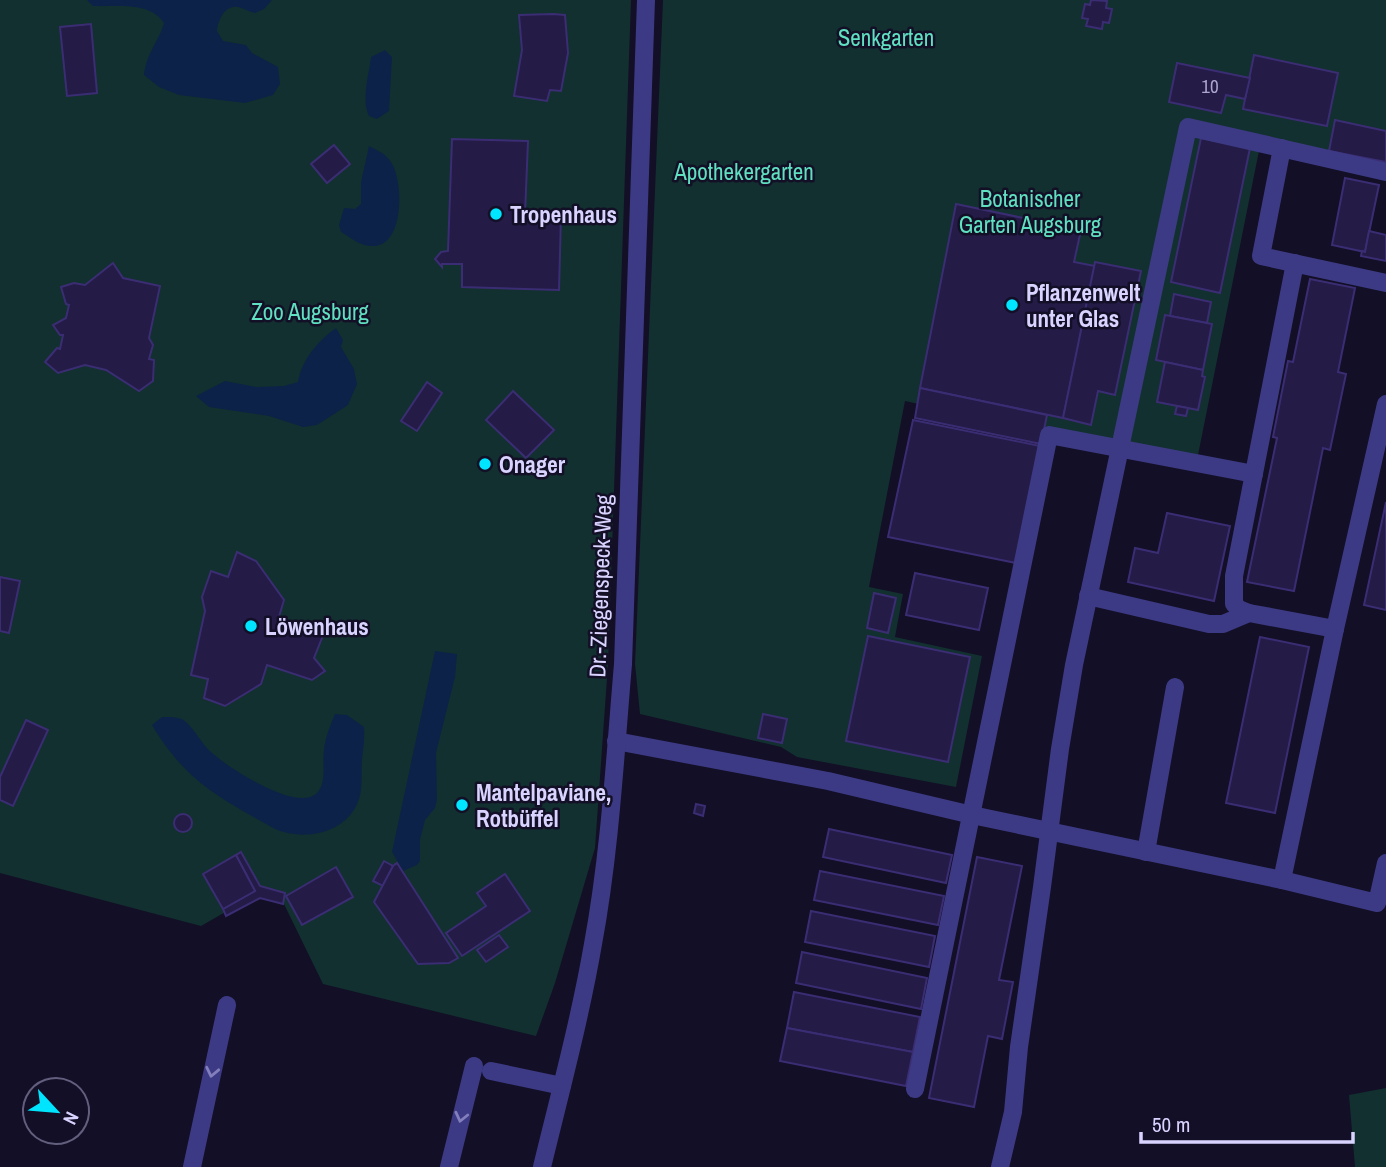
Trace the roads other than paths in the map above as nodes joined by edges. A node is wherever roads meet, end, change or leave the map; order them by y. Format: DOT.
graph roads {
  1 [pos="646,0"];
  2 [pos="1282,148"];
  3 [pos="1386,172"];
  4 [pos="1295,263"];
  5 [pos="1386,283"];
  6 [pos="1386,404"];
  7 [pos="1120,449"];
  8 [pos="1254,474"];
  9 [pos="1088,596"];
  10 [pos="1249,612"];
  11 [pos="1335,629"];
  12 [pos="1175,687"];
  13 [pos="617,741"];
  14 [pos="972,816"];
  15 [pos="1049,833"];
  16 [pos="1146,852"];
  17 [pos="1386,863"];
  18 [pos="1282,880"];
  19 [pos="227,1005"];
  20 [pos="562,1086"];
  21 [pos="915,1089"];
  22 [pos="192,1167"];
  23 [pos="449,1167"];
  24 [pos="542,1167"];
  25 [pos="1000,1167"];
  1 -- 13 [label="lane, Dr.-Ziegenspeck-Weg"];
  2 -- 3 [label="lane"];
  2 -- 4 [label="lane"];
  2 -- 7 [label="lane"];
  4 -- 5 [label="lane"];
  4 -- 8 [label="lane"];
  6 -- 11 [label="lane"];
  7 -- 8 [label="lane"];
  7 -- 9 [label="lane"];
  7 -- 14 [label="lane"];
  8 -- 10 [label="lane"];
  9 -- 10 [label="lane"];
  9 -- 15 [label="lane"];
  10 -- 11 [label="lane"];
  11 -- 18 [label="lane"];
  12 -- 16 [label="lane"];
  13 -- 14 [label="lane"];
  13 -- 20 [label="lane, Dr.-Ziegenspeck-Weg"];
  14 -- 15 [label="lane"];
  14 -- 21 [label="lane"];
  15 -- 16 [label="lane"];
  15 -- 25 [label="lane"];
  16 -- 18 [label="lane"];
  17 -- 18 [label="lane"];
  19 -- 22 [label="lane, one-way"];
  20 -- 23 [label="lane, one-way"];
  20 -- 24 [label="lane, Dr.-Ziegenspeck-Weg"];
}
